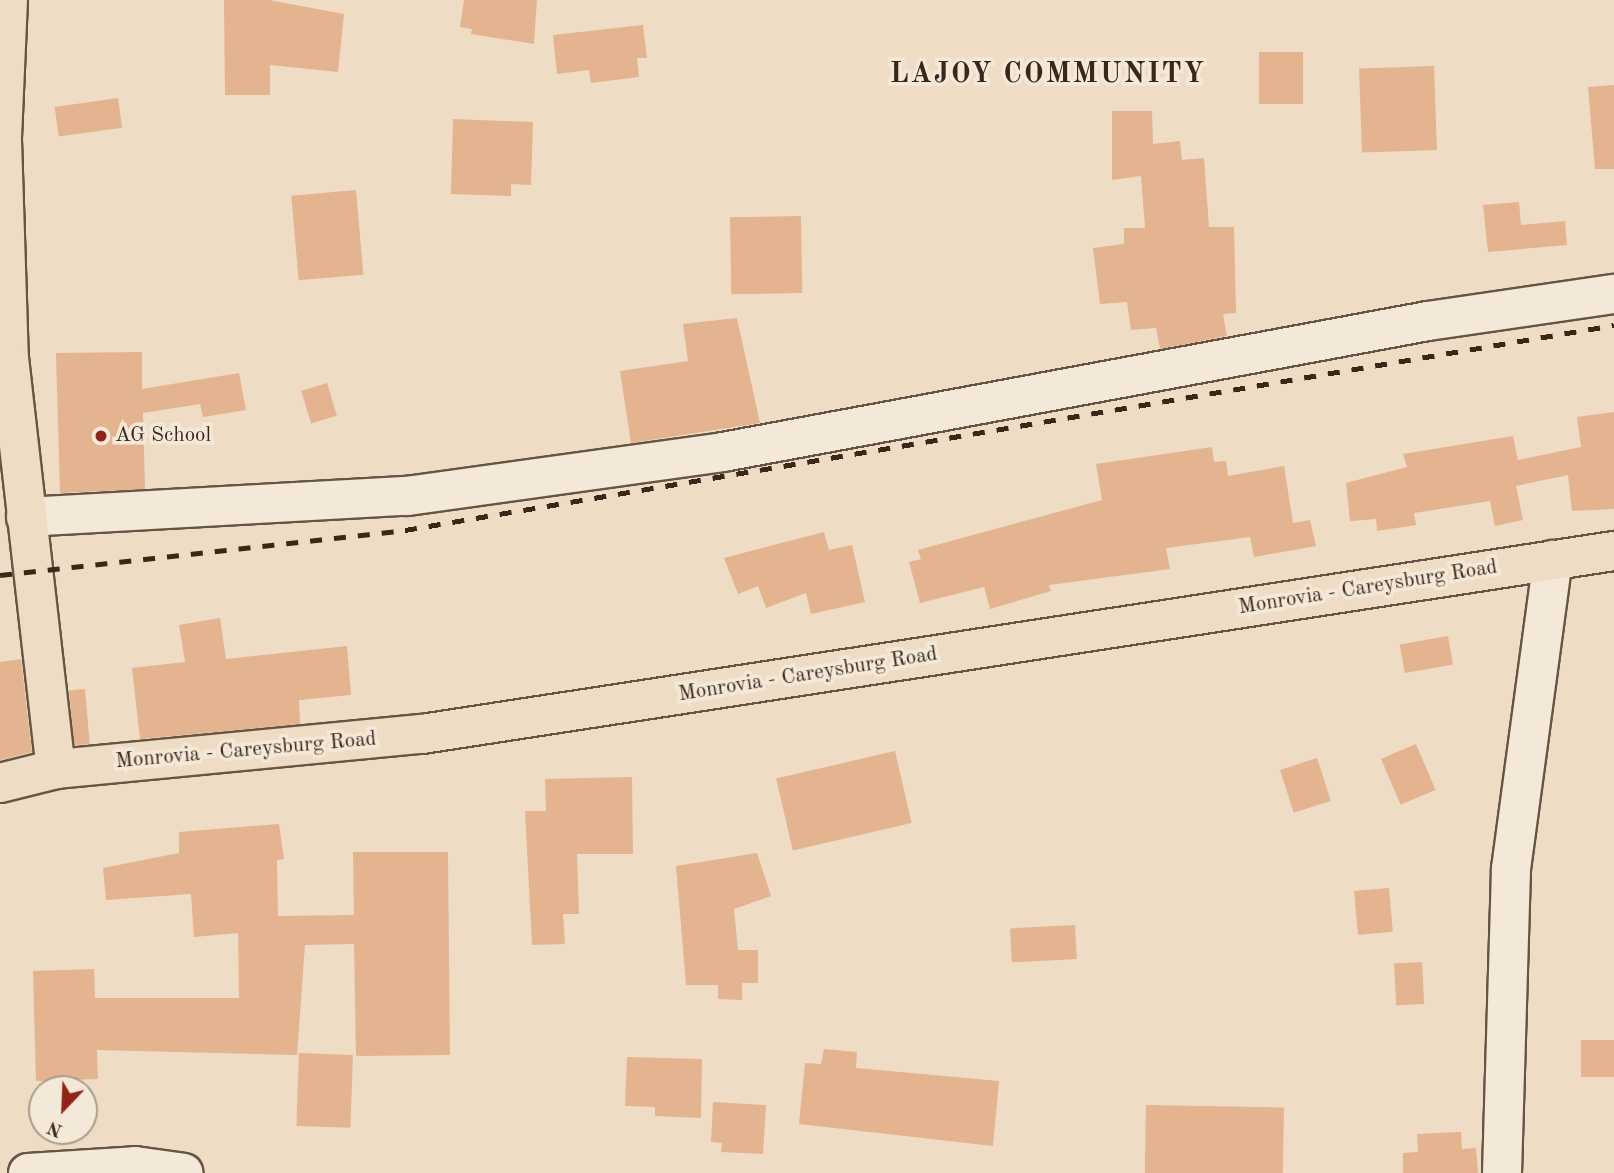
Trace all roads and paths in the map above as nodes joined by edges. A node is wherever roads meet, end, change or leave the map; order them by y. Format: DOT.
graph roads {
  1 [pos="8,0"];
  2 [pos="1614,294"];
  3 [pos="26,517"];
  4 [pos="1614,551"];
  5 [pos="1553,559"];
  6 [pos="56,769"];
  7 [pos="0,783"];
  8 [pos="0,1163"];
  9 [pos="12,1173"];
  10 [pos="27,1173"];
  11 [pos="184,1173"];
  12 [pos="1502,1173"];
  1 -- 3 [label="main road"];
  2 -- 3 [label="street"];
  3 -- 6 [label="main road"];
  4 -- 5 [label="main road, Monrovia - Careysburg Road"];
  5 -- 6 [label="main road, Monrovia - Careysburg Road"];
  5 -- 12 [label="street"];
  6 -- 7 [label="main road, Monrovia - Careysburg Road"];
  8 -- 9 [label="street"];
  10 -- 11 [label="street"];
}
